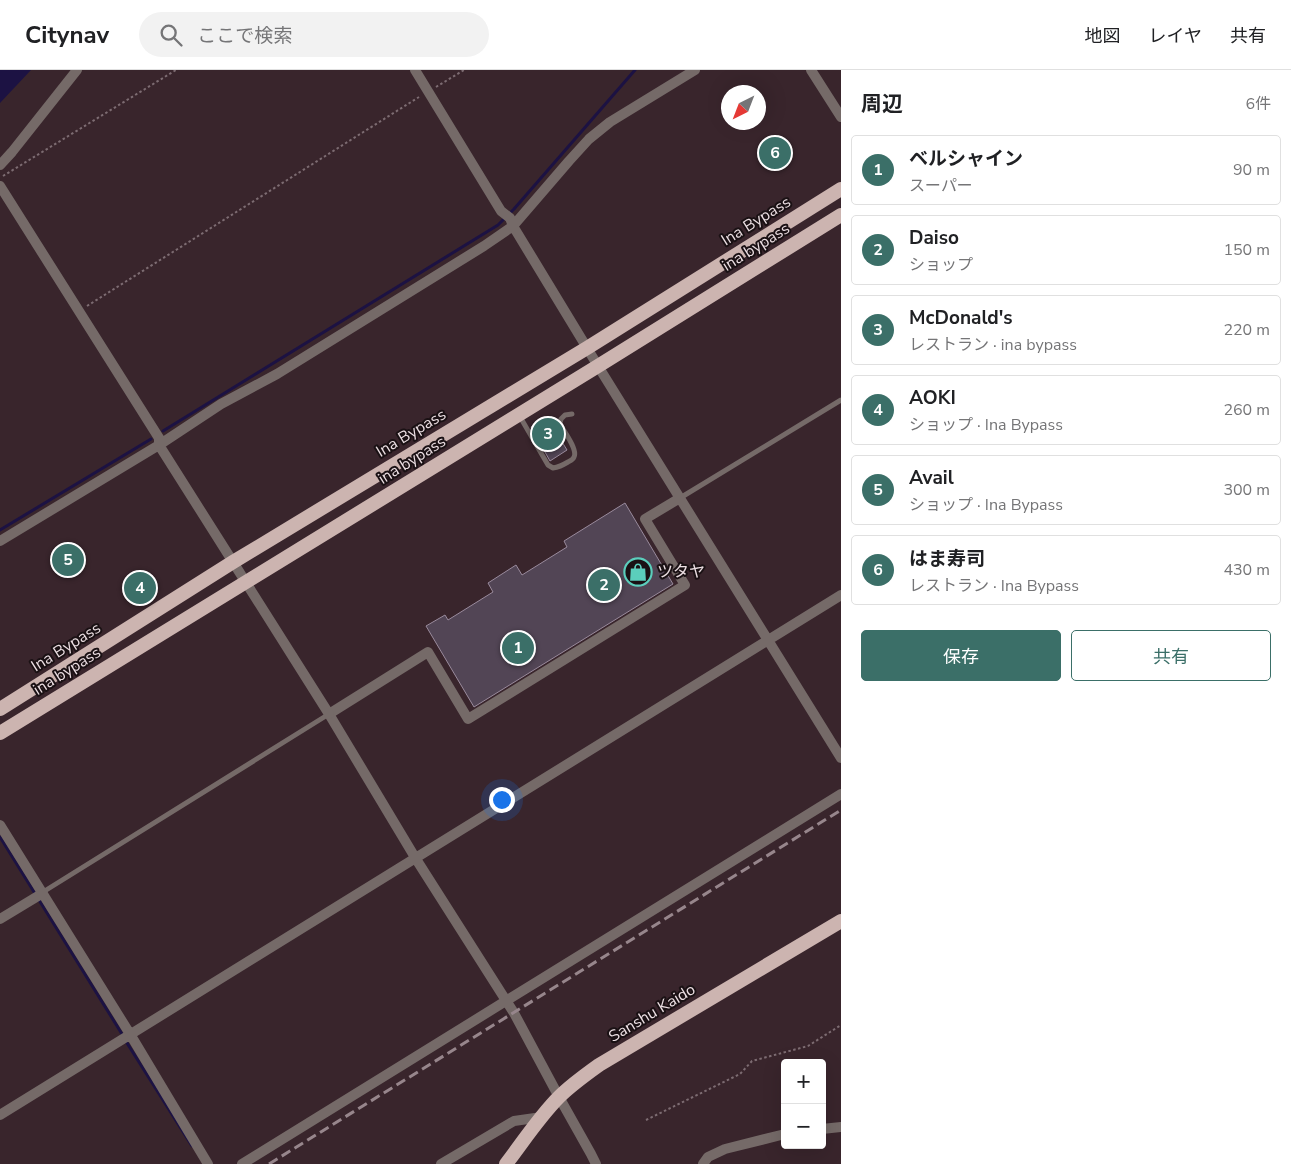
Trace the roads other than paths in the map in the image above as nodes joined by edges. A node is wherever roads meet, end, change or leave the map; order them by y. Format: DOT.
graph roads {
  1 [pos="77,70"];
  2 [pos="415,70"];
  3 [pos="695,70"];
  4 [pos="811,70"];
  5 [pos="841,117"];
  6 [pos="0,165"];
  7 [pos="0,186"];
  8 [pos="841,189"];
  9 [pos="841,215"];
  10 [pos="511,222"];
  11 [pos="587,348"];
  12 [pos="598,366"];
  13 [pos="841,400"];
  14 [pos="519,414"];
  15 [pos="572,414"];
  16 [pos="159,444"];
  17 [pos="680,498"];
  18 [pos="0,541"];
  19 [pos="233,562"];
  20 [pos="246,582"];
  21 [pos="841,596"];
  22 [pos="768,640"];
  23 [pos="0,709"];
  24 [pos="329,714"];
  25 [pos="0,733"];
  26 [pos="841,758"];
  27 [pos="841,794"];
  28 [pos="0,825"];
  29 [pos="416,859"];
  30 [pos="42,893"];
  31 [pos="0,919"];
  32 [pos="841,921"];
  33 [pos="507,1001"];
  34 [pos="130,1034"];
  35 [pos="559,1097"];
  36 [pos="0,1115"];
  37 [pos="542,1117"];
  38 [pos="841,1126"];
  39 [pos="826,1128"];
  40 [pos="781,1135"];
  41 [pos="707,1162"];
  42 [pos="208,1164"];
  43 [pos="242,1164"];
  44 [pos="441,1164"];
  45 [pos="506,1164"];
  46 [pos="596,1164"];
  1 -- 6 [label="street"];
  2 -- 10 [label="street"];
  3 -- 10 [label="street"];
  4 -- 5 [label="street"];
  7 -- 16 [label="street"];
  8 -- 11 [label="highway, Ina Bypass"];
  9 -- 12 [label="highway, ina bypass"];
  10 -- 11 [label="street"];
  10 -- 16 [label="street"];
  11 -- 12 [label="street"];
  11 -- 19 [label="highway, Ina Bypass"];
  12 -- 14 [label="highway, ina bypass"];
  12 -- 17 [label="street"];
  13 -- 17 [label="lane"];
  14 -- 15 [label="lane"];
  14 -- 20 [label="highway, ina bypass"];
  16 -- 18 [label="street"];
  16 -- 19 [label="street"];
  17 -- 22 [label="street"];
  17 -- 24 [label="street"];
  19 -- 20 [label="street"];
  19 -- 23 [label="highway, Ina Bypass"];
  20 -- 24 [label="street"];
  20 -- 25 [label="highway, ina bypass"];
  21 -- 22 [label="street"];
  22 -- 26 [label="street"];
  22 -- 29 [label="street"];
  24 -- 29 [label="street"];
  24 -- 30 [label="lane"];
  27 -- 33 [label="street"];
  28 -- 30 [label="street"];
  29 -- 33 [label="street"];
  29 -- 34 [label="street"];
  30 -- 31 [label="street"];
  30 -- 34 [label="street"];
  32 -- 35 [label="highway, Sanshu Kaido"];
  33 -- 35 [label="street"];
  33 -- 43 [label="street"];
  34 -- 36 [label="street"];
  34 -- 42 [label="street"];
  35 -- 37 [label="highway, Sanshu Kaido"];
  35 -- 46 [label="street"];
  37 -- 44 [label="street"];
  37 -- 45 [label="highway, Sanshu Kaido"];
  38 -- 39 [label="street"];
  40 -- 41 [label="street"];
}
